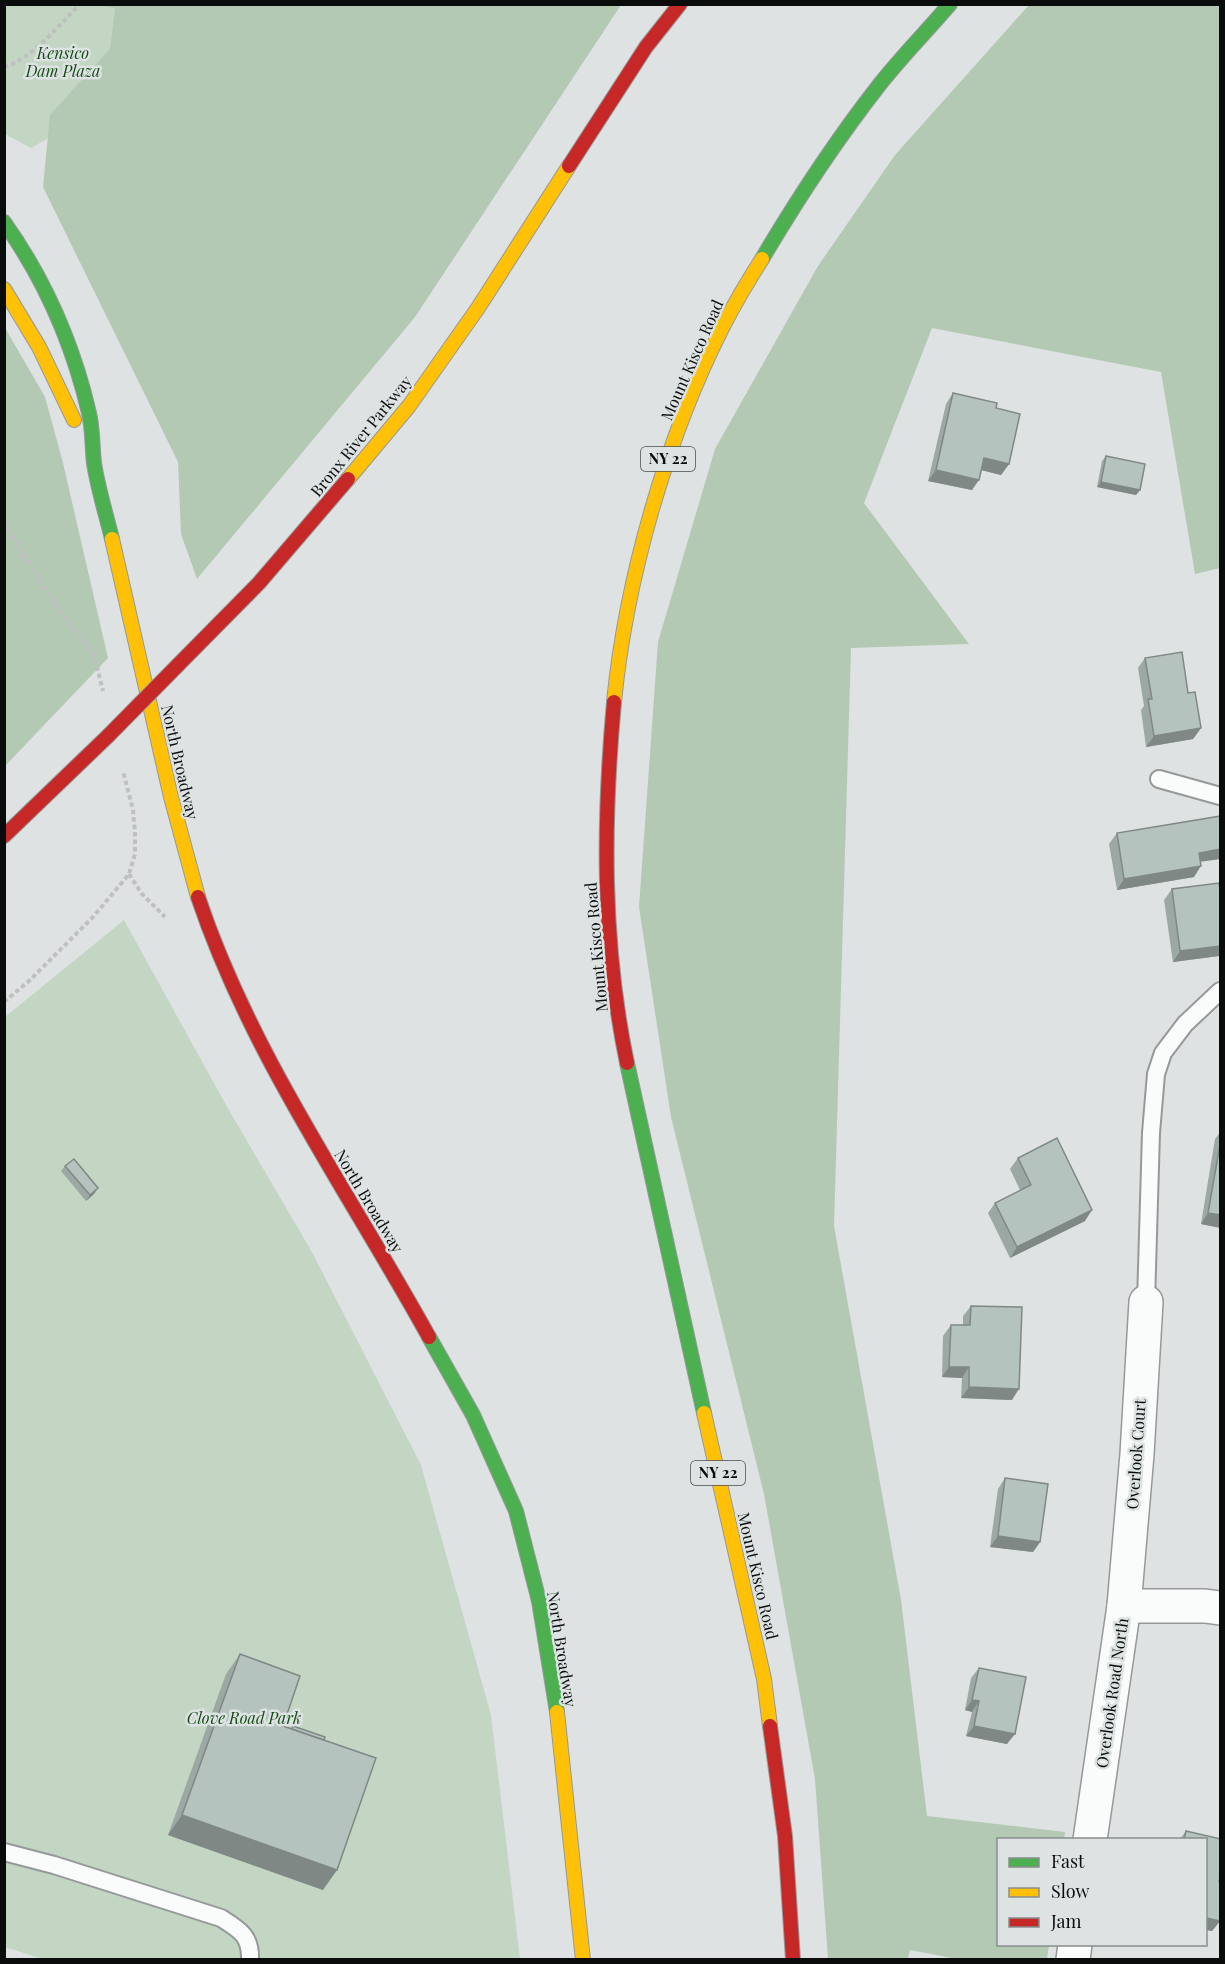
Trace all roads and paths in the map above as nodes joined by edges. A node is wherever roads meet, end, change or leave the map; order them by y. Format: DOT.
graph roads {
  1 [pos="80,4"];
  2 [pos="680,4"];
  3 [pos="950,4"];
  4 [pos="4,67"];
  5 [pos="4,222"];
  6 [pos="4,289"];
  7 [pos="94,463"];
  8 [pos="1159,779"];
  9 [pos="1221,796"];
  10 [pos="4,836"];
  11 [pos="1221,991"];
  12 [pos="1146,1302"];
  13 [pos="1124,1606"];
  14 [pos="1221,1608"];
  15 [pos="1090,1838"];
  16 [pos="4,1852"];
  17 [pos="250,1959"];
  18 [pos="583,1959"];
  19 [pos="793,1959"];
  1 -- 4 [label="path"];
  2 -- 10 [label="main road, Bronx River Parkway, bridge"];
  3 -- 19 [label="main road, Mount Kisco Road / NY 22"];
  5 -- 7 [label="main road, North Broadway"];
  6 -- 7 [label="main road, North Broadway"];
  7 -- 18 [label="main road, North Broadway"];
  8 -- 9 [label="lane"];
  11 -- 12 [label="lane"];
  12 -- 13 [label="street, Overlook Court"];
  13 -- 14 [label="street, Overlook Road North"];
  13 -- 15 [label="street, Overlook Road North"];
  16 -- 17 [label="lane"];
}
